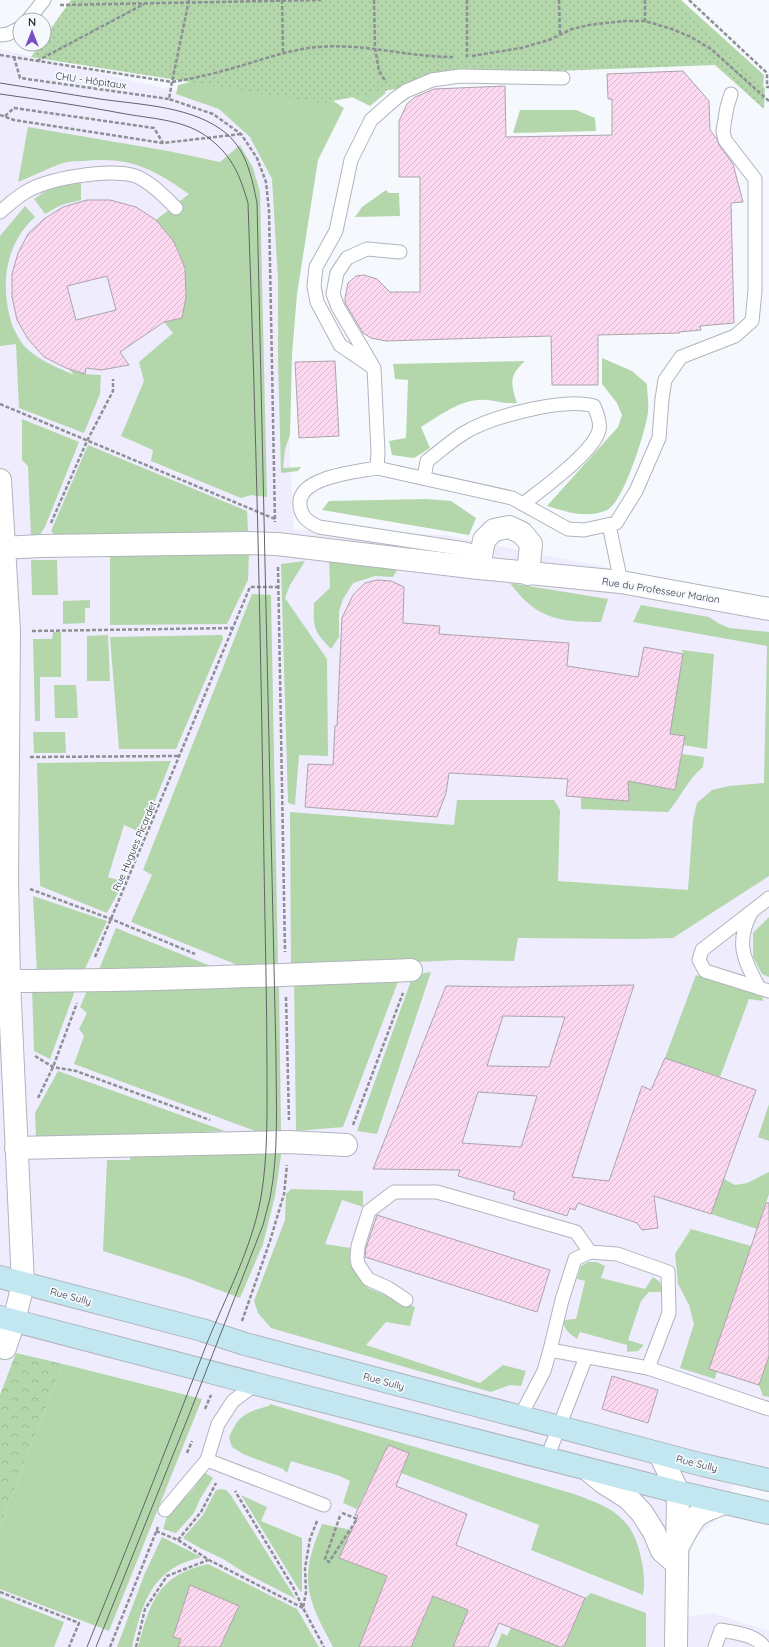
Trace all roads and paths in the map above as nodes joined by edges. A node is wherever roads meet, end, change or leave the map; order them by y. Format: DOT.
graph roads {
  1 [pos="282,0"];
  2 [pos="321,0"];
  3 [pos="374,0"];
  4 [pos="467,0"];
  5 [pos="560,0"];
  6 [pos="645,0"];
  7 [pos="689,0"];
  8 [pos="189,1"];
  9 [pos="42,3"];
  10 [pos="145,4"];
  11 [pos="35,12"];
  12 [pos="645,21"];
  13 [pos="12,32"];
  14 [pos="560,34"];
  15 [pos="0,35"];
  16 [pos="375,48"];
  17 [pos="283,53"];
  18 [pos="0,55"];
  19 [pos="14,57"];
  20 [pos="467,57"];
  21 [pos="37,62"];
  22 [pos="563,78"];
  23 [pos="172,82"];
  24 [pos="769,87"];
  25 [pos="731,94"];
  26 [pos="396,98"];
  27 [pos="169,99"];
  28 [pos="769,101"];
  29 [pos="0,114"];
  30 [pos="5,116"];
  31 [pos="241,134"];
  32 [pos="163,143"];
  33 [pos="176,208"];
  34 [pos="0,212"];
  35 [pos="400,252"];
  36 [pos="374,368"];
  37 [pos="113,379"];
  38 [pos="0,404"];
  39 [pos="88,441"];
  40 [pos="376,468"];
  41 [pos="424,478"];
  42 [pos="0,480"];
  43 [pos="523,504"];
  44 [pos="275,519"];
  45 [pos="609,525"];
  46 [pos="277,544"];
  47 [pos="41,546"];
  48 [pos="2,548"];
  49 [pos="480,560"];
  50 [pos="528,574"];
  51 [pos="621,582"];
  52 [pos="279,586"];
  53 [pos="769,609"];
  54 [pos="234,628"];
  55 [pos="10,631"];
  56 [pos="180,756"];
  57 [pos="9,757"];
  58 [pos="7,881"];
  59 [pos="769,898"];
  60 [pos="753,910"];
  61 [pos="111,919"];
  62 [pos="198,956"];
  63 [pos="411,970"];
  64 [pos="286,975"];
  65 [pos="9,981"];
  66 [pos="85,981"];
  67 [pos="764,989"];
  68 [pos="12,1043"];
  69 [pos="53,1067"];
  70 [pos="35,1105"];
  71 [pos="214,1122"];
  72 [pos="289,1142"];
  73 [pos="346,1144"];
  74 [pos="16,1148"];
  75 [pos="590,1252"];
  76 [pos="0,1277"];
  77 [pos="23,1284"];
  78 [pos="406,1300"];
  79 [pos="7,1319"];
  80 [pos="235,1342"];
  81 [pos="5,1348"];
  82 [pos="550,1350"];
  83 [pos="586,1357"];
  84 [pos="648,1368"];
  85 [pos="221,1375"];
  86 [pos="256,1384"];
  87 [pos="207,1402"];
  88 [pos="769,1409"];
  89 [pos="520,1417"];
  90 [pos="559,1427"];
  91 [pos="660,1454"];
  92 [pos="547,1458"];
  93 [pos="207,1460"];
  94 [pos="587,1468"];
  95 [pos="769,1480"];
  96 [pos="222,1484"];
  97 [pos="233,1488"];
  98 [pos="678,1492"];
  99 [pos="725,1503"];
  100 [pos="324,1505"];
  101 [pos="165,1510"];
  102 [pos="341,1513"];
  103 [pos="769,1513"];
  104 [pos="156,1531"];
  105 [pos="178,1540"];
  106 [pos="677,1556"];
  107 [pos="209,1560"];
  108 [pos="0,1592"];
  109 [pos="303,1608"];
  110 [pos="69,1647"];
  111 [pos="136,1647"];
  112 [pos="324,1647"];
  113 [pos="676,1647"];
  114 [pos="715,1647"];
  115 [pos="764,1647"];
  1 -- 2 [label="path"];
  1 -- 8 [label="path"];
  1 -- 17 [label="path"];
  3 -- 16 [label="path"];
  4 -- 20 [label="path"];
  5 -- 14 [label="path"];
  6 -- 12 [label="path"];
  7 -- 24 [label="path"];
  8 -- 10 [label="path"];
  8 -- 23 [label="path"];
  9 -- 10 [label="path"];
  9 -- 11 [label="lane"];
  10 -- 21 [label="path"];
  12 -- 14 [label="path"];
  12 -- 28 [label="path"];
  13 -- 15 [label="lane"];
  14 -- 20 [label="path"];
  16 -- 17 [label="path"];
  16 -- 20 [label="path"];
  16 -- 26 [label="path"];
  17 -- 23 [label="path"];
  18 -- 19 [label="path"];
  19 -- 21 [label="path"];
  19 -- 27 [label="path, CHU - Hôpitaux"];
  21 -- 23 [label="path"];
  22 -- 26 [label="lane"];
  23 -- 27 [label="path"];
  25 -- 45 [label="lane"];
  26 -- 36 [label="lane"];
  27 -- 31 [label="path, CHU - Hôpitaux"];
  29 -- 30 [label="path"];
  30 -- 32 [label="path"];
  30 -- 32 [label="path"];
  31 -- 32 [label="path"];
  31 -- 44 [label="path"];
  33 -- 34 [label="lane"];
  35 -- 36 [label="lane"];
  36 -- 40 [label="lane"];
  37 -- 39 [label="path"];
  38 -- 39 [label="path"];
  39 -- 44 [label="path"];
  39 -- 47 [label="path"];
  40 -- 41 [label="lane"];
  40 -- 49 [label="lane"];
  41 -- 43 [label="lane"];
  41 -- 43 [label="lane"];
  42 -- 48 [label="street"];
  43 -- 45 [label="lane"];
  44 -- 46 [label="path"];
  45 -- 51 [label="lane"];
  46 -- 47 [label="street, Rue du Professeur Marion"];
  46 -- 49 [label="street, Rue du Professeur Marion"];
  46 -- 52 [label="path"];
  47 -- 48 [label="street, Rue du Professeur Marion"];
  48 -- 55 [label="street"];
  49 -- 50 [label="street, Rue du Professeur Marion"];
  49 -- 50 [label="street"];
  50 -- 51 [label="street, Rue du Professeur Marion"];
  51 -- 53 [label="street, Rue du Professeur Marion"];
  52 -- 54 [label="path, Rue Hugues Picardet"];
  52 -- 64 [label="path"];
  54 -- 55 [label="path"];
  54 -- 56 [label="path, Rue Hugues Picardet"];
  55 -- 57 [label="street"];
  56 -- 57 [label="path"];
  56 -- 61 [label="path, Rue Hugues Picardet"];
  57 -- 58 [label="street"];
  58 -- 61 [label="path"];
  58 -- 65 [label="street"];
  59 -- 60 [label="lane"];
  60 -- 67 [label="lane"];
  60 -- 67 [label="lane"];
  61 -- 62 [label="path"];
  61 -- 66 [label="path, Rue Hugues Picardet"];
  63 -- 64 [label="street"];
  63 -- 73 [label="path"];
  64 -- 66 [label="street"];
  64 -- 72 [label="path"];
  65 -- 66 [label="street"];
  65 -- 68 [label="street"];
  66 -- 69 [label="path, Rue Hugues Picardet"];
  68 -- 69 [label="path"];
  68 -- 74 [label="street"];
  69 -- 70 [label="path, Rue Hugues Picardet"];
  69 -- 71 [label="path"];
  72 -- 73 [label="street"];
  72 -- 74 [label="street"];
  72 -- 80 [label="path"];
  74 -- 77 [label="street"];
  75 -- 78 [label="lane"];
  75 -- 82 [label="lane"];
  75 -- 84 [label="lane"];
  76 -- 77 [label="main road, Rue Sully"];
  77 -- 79 [label="street"];
  77 -- 80 [label="main road, Rue Sully"];
  79 -- 81 [label="street"];
  79 -- 85 [label="main road"];
  80 -- 89 [label="main road, Rue Sully"];
  82 -- 83 [label="lane"];
  82 -- 89 [label="lane"];
  83 -- 84 [label="lane"];
  83 -- 90 [label="lane"];
  84 -- 88 [label="lane"];
  85 -- 86 [label="main road"];
  85 -- 87 [label="path"];
  86 -- 92 [label="main road"];
  86 -- 93 [label="lane"];
  89 -- 90 [label="main road, Rue Sully"];
  90 -- 91 [label="main road, Rue Sully"];
  90 -- 92 [label="lane"];
  91 -- 95 [label="main road, Rue Sully"];
  91 -- 98 [label="street"];
  92 -- 94 [label="main road"];
  93 -- 100 [label="lane"];
  93 -- 101 [label="lane"];
  94 -- 98 [label="main road"];
  94 -- 106 [label="street"];
  96 -- 105 [label="path"];
  97 -- 109 [label="path"];
  98 -- 99 [label="main road"];
  98 -- 106 [label="street"];
  99 -- 103 [label="main road"];
  99 -- 106 [label="street"];
  100 -- 109 [label="path"];
  102 -- 102 [label="path"];
  104 -- 105 [label="path"];
  105 -- 107 [label="path"];
  106 -- 113 [label="street"];
  107 -- 109 [label="path"];
  107 -- 111 [label="path"];
  108 -- 110 [label="path"];
  109 -- 112 [label="path"];
  114 -- 115 [label="lane"];
}
